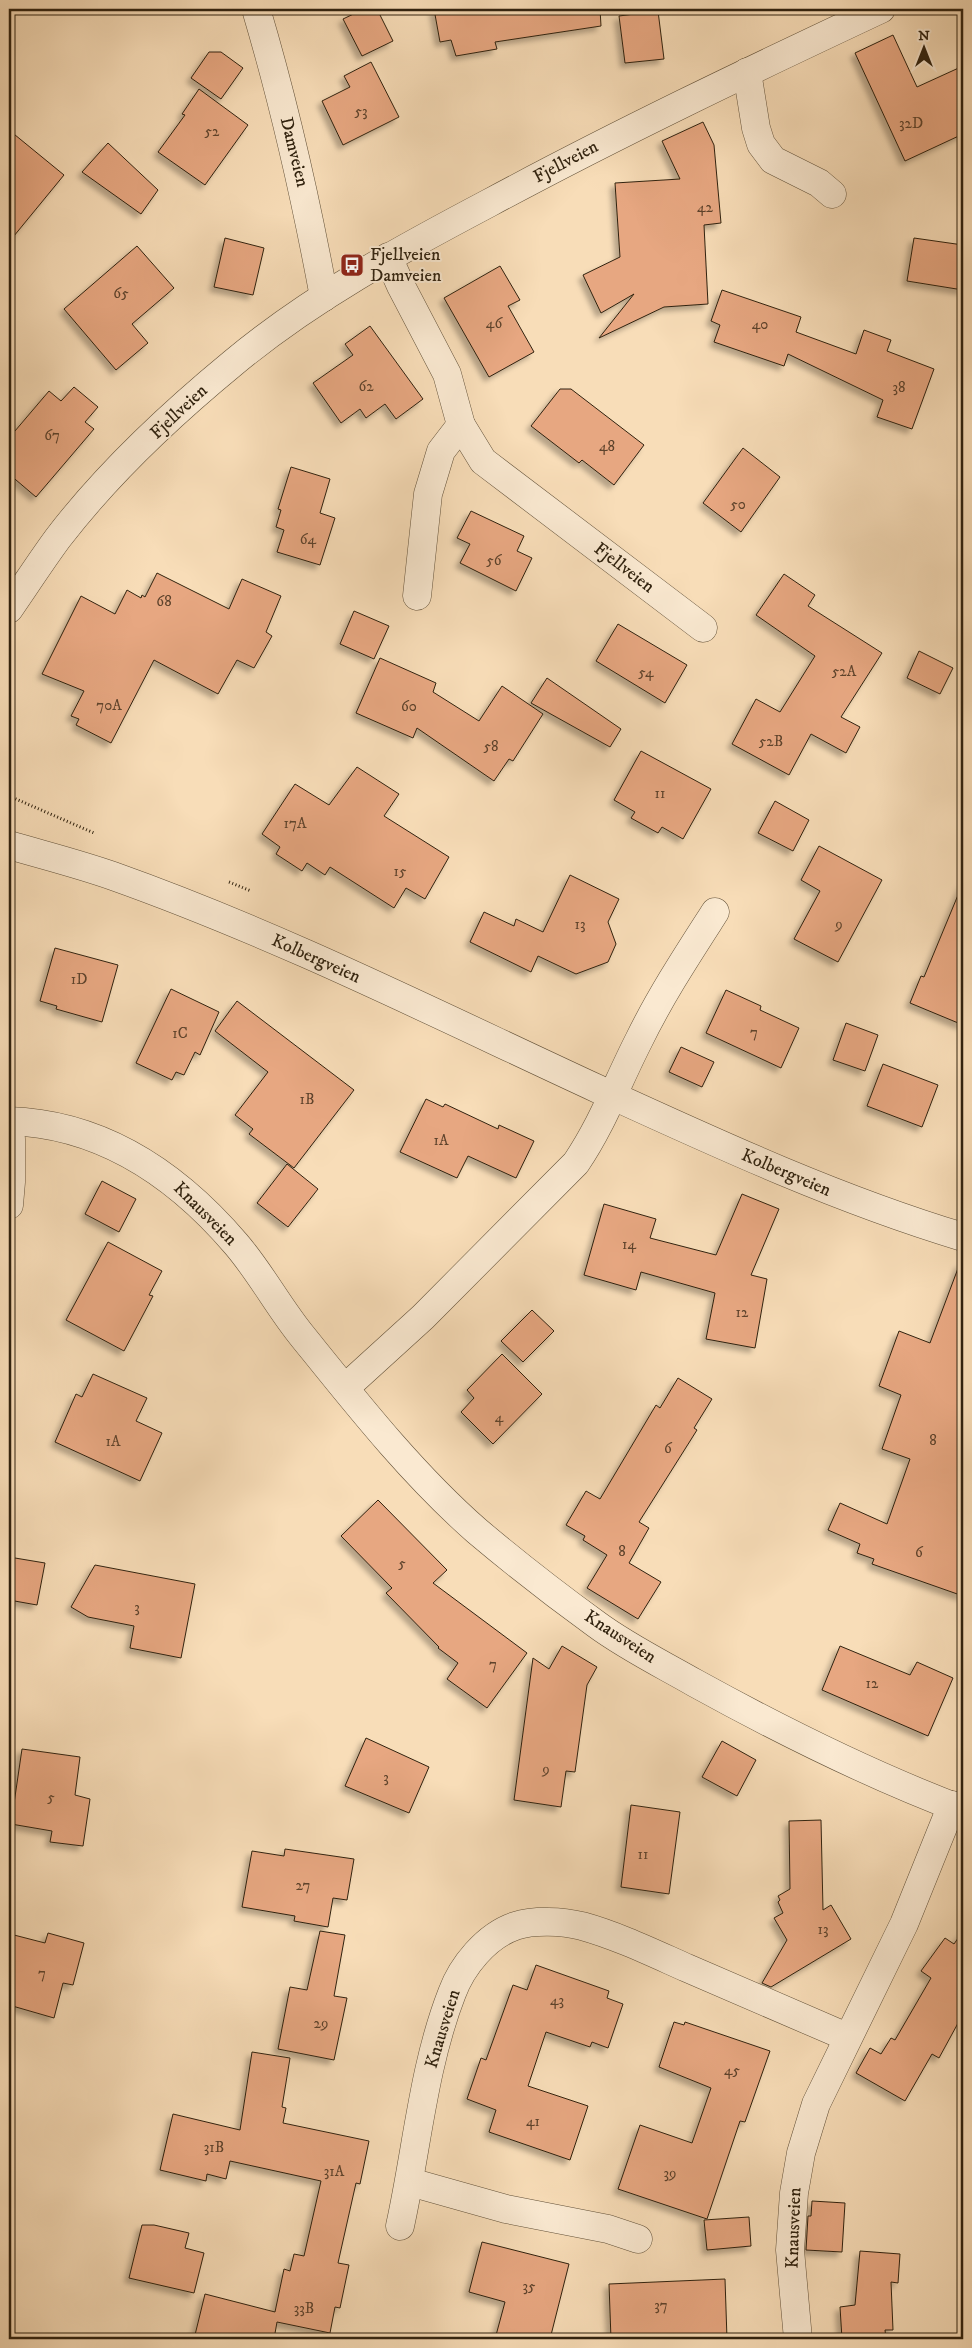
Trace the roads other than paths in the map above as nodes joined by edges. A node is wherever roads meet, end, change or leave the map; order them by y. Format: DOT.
graph roads {
  1 [pos="256,9"];
  2 [pos="881,9"];
  3 [pos="747,72"];
  4 [pos="832,194"];
  5 [pos="388,257"];
  6 [pos="324,297"];
  7 [pos="461,425"];
  8 [pos="417,596"];
  9 [pos="9,609"];
  10 [pos="703,628"];
  11 [pos="9,845"];
  12 [pos="715,912"];
  13 [pos="614,1096"];
  14 [pos="9,1121"];
  15 [pos="9,1133"];
  16 [pos="9,1205"];
  17 [pos="962,1235"];
  18 [pos="345,1388"];
  19 [pos="958,1808"];
  20 [pos="847,2037"];
  21 [pos="410,2182"];
  22 [pos="400,2226"];
  23 [pos="638,2239"];
  24 [pos="798,2339"];
  1 -- 6 [label="street, Damveien"];
  2 -- 3 [label="street, Fjellveien"];
  3 -- 4 [label="street"];
  3 -- 5 [label="street, Fjellveien"];
  5 -- 6 [label="street, Fjellveien"];
  5 -- 7 [label="street, Fjellveien"];
  6 -- 9 [label="street, Fjellveien"];
  7 -- 8 [label="street"];
  7 -- 10 [label="street, Fjellveien"];
  11 -- 13 [label="street, Kolbergveien"];
  12 -- 13 [label="street"];
  13 -- 17 [label="street, Kolbergveien"];
  13 -- 18 [label="street"];
  14 -- 18 [label="street, Knausveien"];
  15 -- 16 [label="street"];
  18 -- 19 [label="street, Knausveien"];
  19 -- 20 [label="street, Knausveien"];
  20 -- 21 [label="street, Knausveien"];
  20 -- 24 [label="street, Knausveien"];
  21 -- 22 [label="street, Knausveien"];
  21 -- 23 [label="street"];
}
